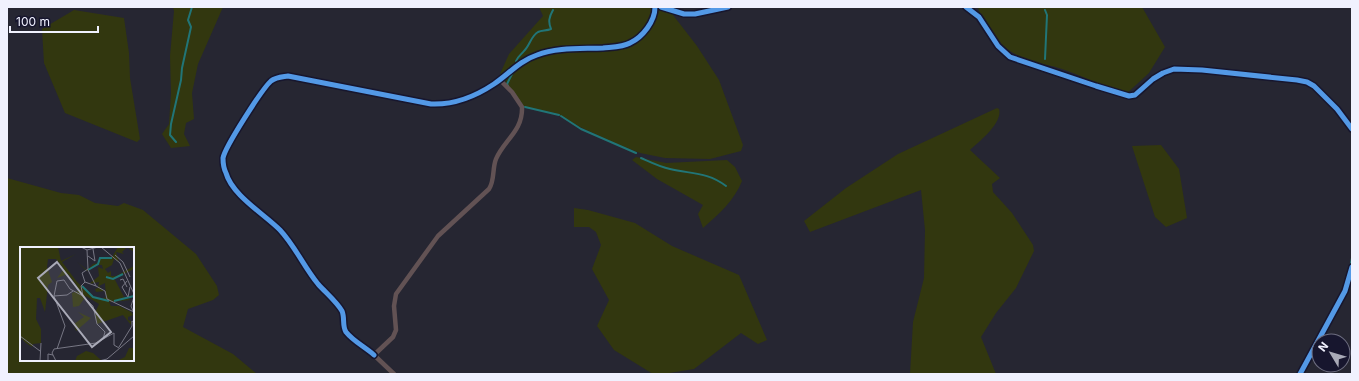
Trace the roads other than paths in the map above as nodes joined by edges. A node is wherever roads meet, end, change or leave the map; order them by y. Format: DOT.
graph roads {
  1 [pos="655,7"];
  2 [pos="661,7"];
  3 [pos="728,7"];
  4 [pos="966,7"];
  5 [pos="500,80"];
  6 [pos="1352,129"];
  7 [pos="1352,267"];
  8 [pos="374,355"];
  9 [pos="394,374"];
  10 [pos="1300,374"];
  1 -- 5 [label="street"];
  2 -- 3 [label="street"];
  4 -- 6 [label="street"];
  5 -- 8 [label="street"];
  5 -- 8 [label="street"];
  7 -- 10 [label="street"];
  8 -- 9 [label="street"];
}
